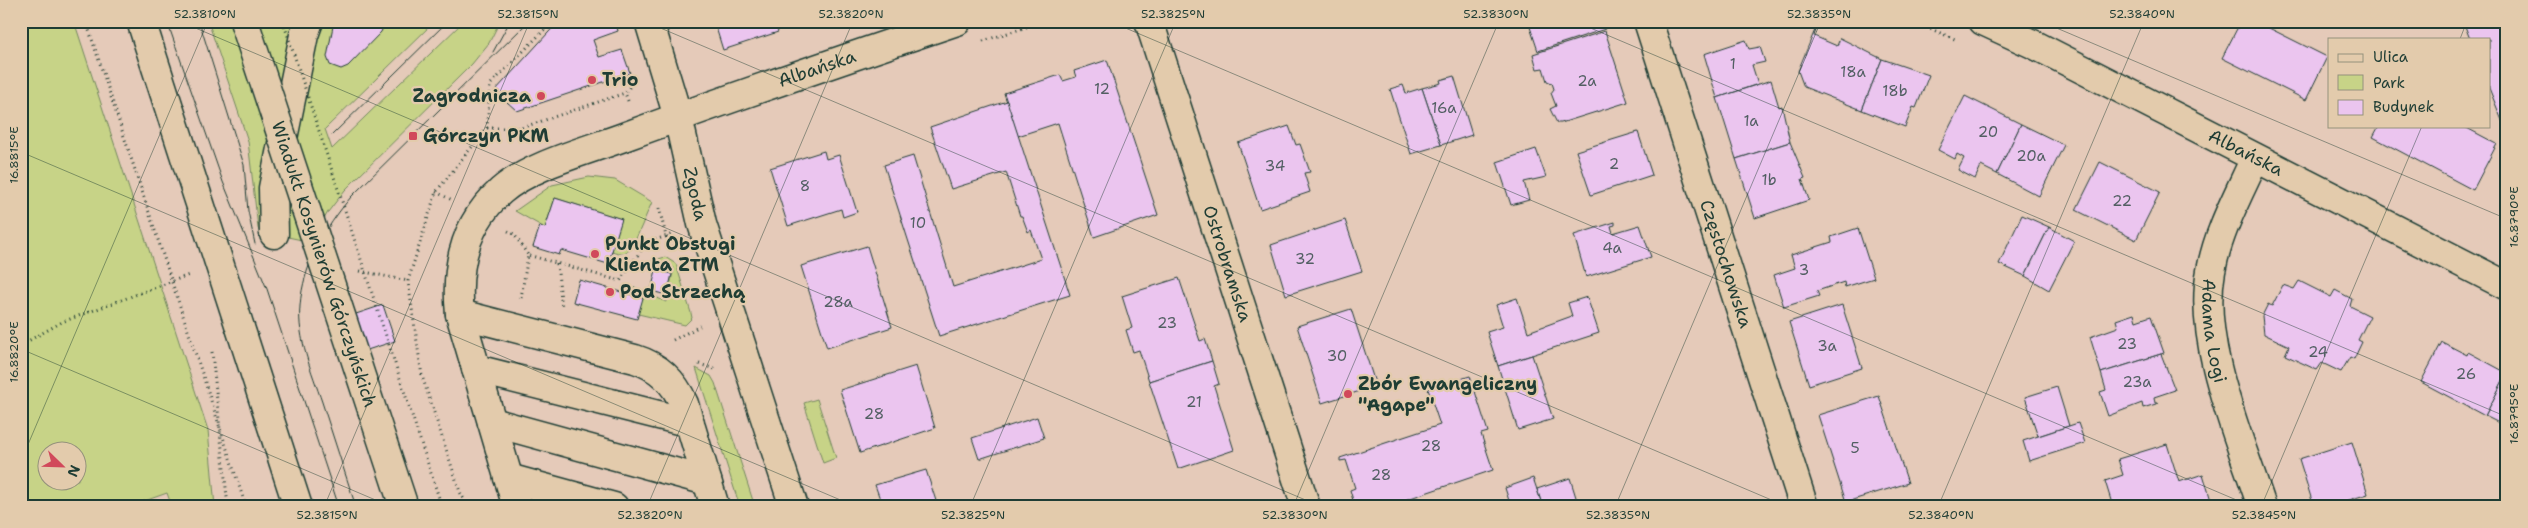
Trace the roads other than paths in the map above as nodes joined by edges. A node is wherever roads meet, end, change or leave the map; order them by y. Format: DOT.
graph roads {
  1 [pos="141,21"];
  2 [pos="244,21"];
  3 [pos="310,21"];
  4 [pos="649,21"];
  5 [pos="958,21"];
  6 [pos="1149,21"];
  7 [pos="1648,21"];
  8 [pos="1984,21"];
  9 [pos="678,117"];
  10 [pos="2255,158"];
  11 [pos="274,234"];
  12 [pos="2507,286"];
  13 [pos="460,314"];
  14 [pos="476,369"];
  15 [pos="492,422"];
  16 [pos="690,423"];
  17 [pos="508,478"];
  18 [pos="707,481"];
  19 [pos="298,507"];
  20 [pos="404,507"];
  21 [pos="517,507"];
  22 [pos="614,507"];
  23 [pos="715,507"];
  24 [pos="794,507"];
  25 [pos="1306,507"];
  26 [pos="1804,507"];
  27 [pos="2262,507"];
  1 -- 19 [label="street, bridge"];
  2 -- 20 [label="street, Wiadukt Kosynierów Górczyńskich, bridge"];
  3 -- 11 [label="street"];
  4 -- 9 [label="street, Zgoda"];
  5 -- 9 [label="street, Albańska"];
  6 -- 25 [label="street, Ostrobramska"];
  7 -- 26 [label="street, Częstochowska"];
  8 -- 10 [label="street, Albańska"];
  9 -- 13 [label="street, Albańska"];
  9 -- 24 [label="street, Zgoda"];
  10 -- 12 [label="street, Albańska"];
  10 -- 27 [label="street, Adama Logi"];
  13 -- 14 [label="street, Albańska"];
  13 -- 16 [label="street"];
  14 -- 15 [label="street, Albańska"];
  14 -- 16 [label="street"];
  15 -- 17 [label="street, Albańska"];
  15 -- 18 [label="street"];
  16 -- 18 [label="street"];
  17 -- 21 [label="street, Albańska"];
  17 -- 22 [label="street"];
  18 -- 23 [label="street"];
}
